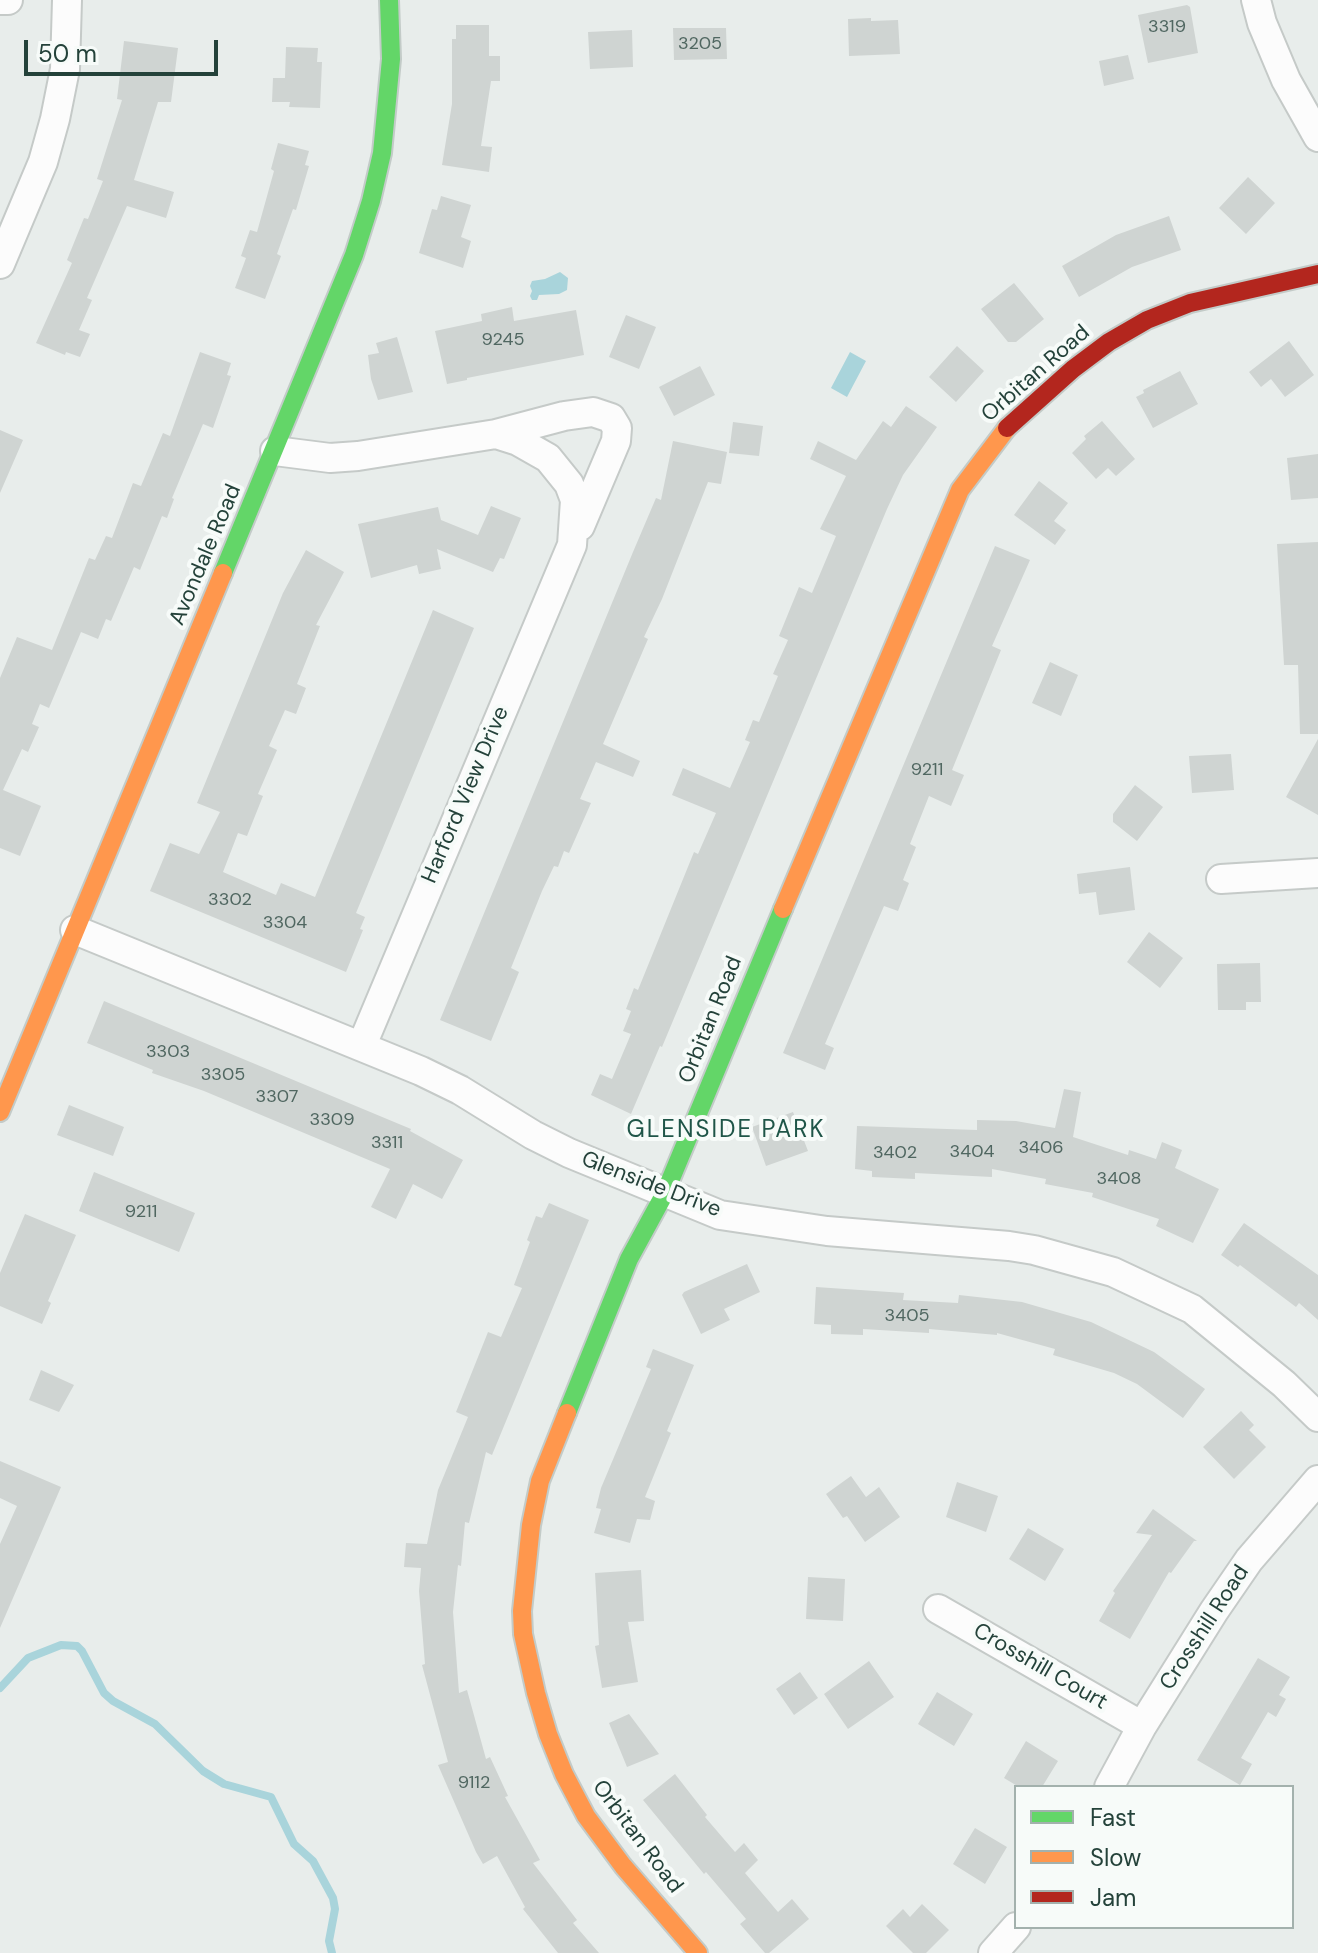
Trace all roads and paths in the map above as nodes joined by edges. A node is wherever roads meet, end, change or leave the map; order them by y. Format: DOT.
graph roads {
  1 [pos="0,0"];
  2 [pos="8,0"];
  3 [pos="67,0"];
  4 [pos="389,0"];
  5 [pos="1256,0"];
  6 [pos="1318,137"];
  7 [pos="0,264"];
  8 [pos="1318,274"];
  9 [pos="496,434"];
  10 [pos="275,451"];
  11 [pos="572,545"];
  12 [pos="1318,873"];
  13 [pos="1221,879"];
  14 [pos="75,930"];
  15 [pos="362,1045"];
  16 [pos="0,1112"];
  17 [pos="665,1193"];
  18 [pos="1318,1417"];
  19 [pos="1318,1480"];
  20 [pos="938,1609"];
  21 [pos="1142,1726"];
  22 [pos="1110,1785"];
  23 [pos="1014,1929"];
  24 [pos="698,1953"];
  25 [pos="993,1953"];
  1 -- 2 [label="street"];
  3 -- 7 [label="street"];
  4 -- 10 [label="street, Avondale Road"];
  5 -- 6 [label="street"];
  8 -- 17 [label="street, Orbitan Road"];
  9 -- 10 [label="street, Harford View Drive"];
  9 -- 11 [label="street, Harford View Drive"];
  9 -- 11 [label="street, Harford View Drive"];
  10 -- 14 [label="street, Avondale Road"];
  11 -- 15 [label="street, Harford View Drive"];
  12 -- 13 [label="street"];
  14 -- 15 [label="street, Glenside Drive"];
  14 -- 16 [label="street, Avondale Road"];
  15 -- 17 [label="street, Glenside Drive"];
  17 -- 18 [label="street, Glenside Drive"];
  17 -- 24 [label="street, Orbitan Road"];
  19 -- 21 [label="street, Crosshill Road"];
  20 -- 21 [label="street, Crosshill Court"];
  21 -- 22 [label="street, Crosshill Road"];
  23 -- 25 [label="street"];
}
